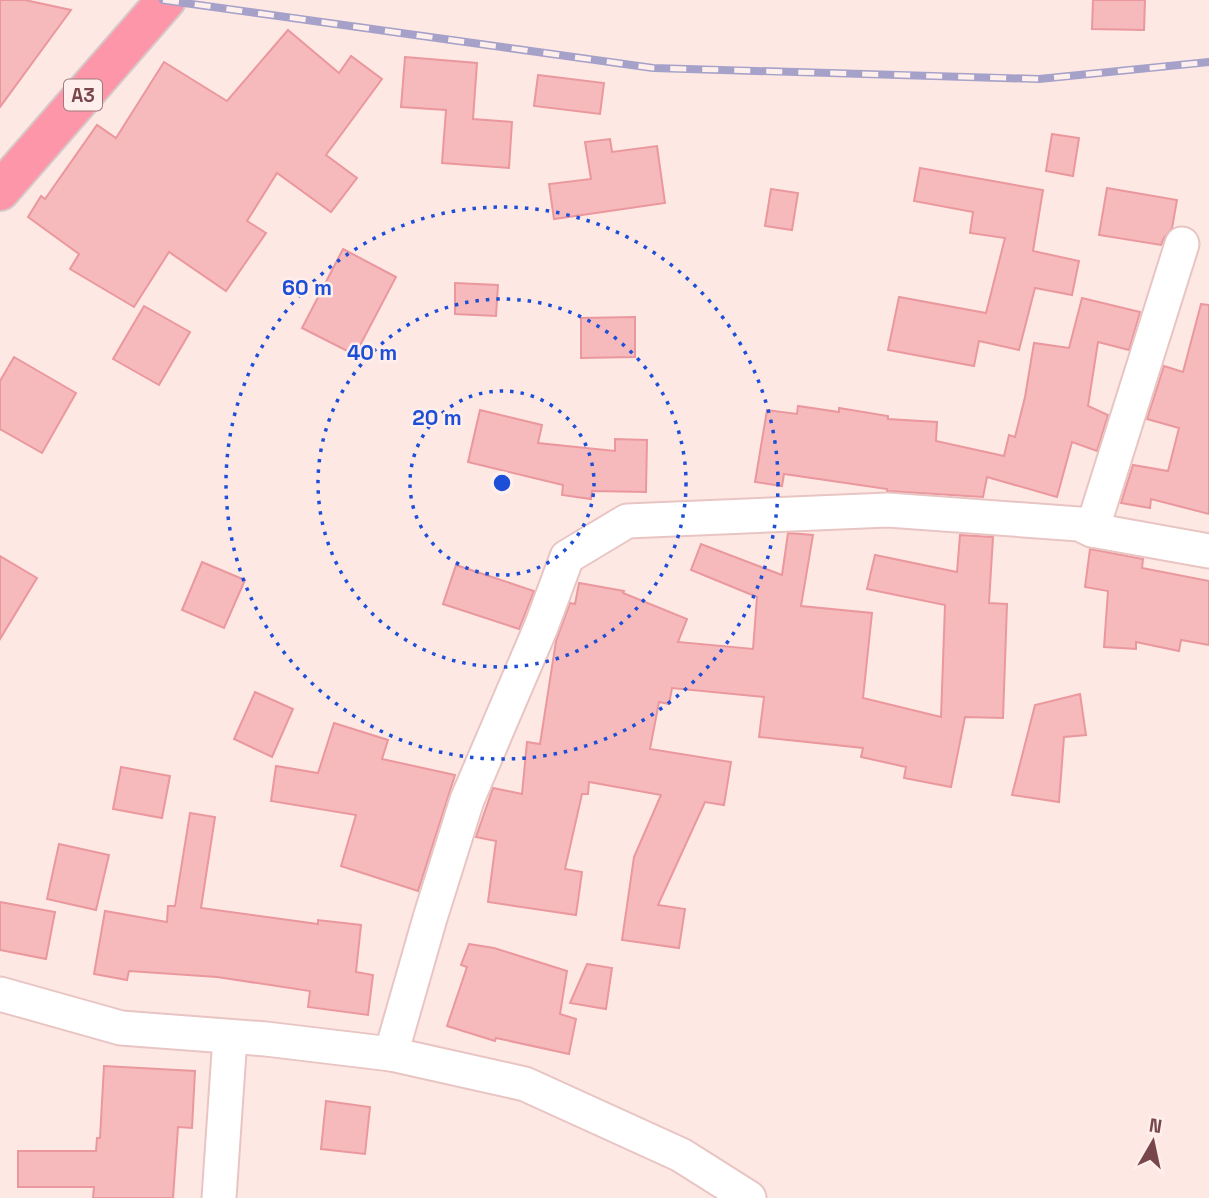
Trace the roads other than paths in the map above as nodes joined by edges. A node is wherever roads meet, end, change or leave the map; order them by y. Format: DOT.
graph roads {
  1 [pos="166,0"];
  2 [pos="0,191"];
  3 [pos="1182,244"];
  4 [pos="1092,530"];
  5 [pos="1209,551"];
  6 [pos="0,994"];
  7 [pos="230,1037"];
  8 [pos="391,1054"];
  9 [pos="219,1198"];
  10 [pos="749,1198"];
  1 -- 2 [label="highway, A3"];
  3 -- 4 [label="street"];
  4 -- 5 [label="street"];
  4 -- 8 [label="street"];
  6 -- 7 [label="street"];
  7 -- 8 [label="street"];
  7 -- 9 [label="street"];
  8 -- 10 [label="street"];
}
